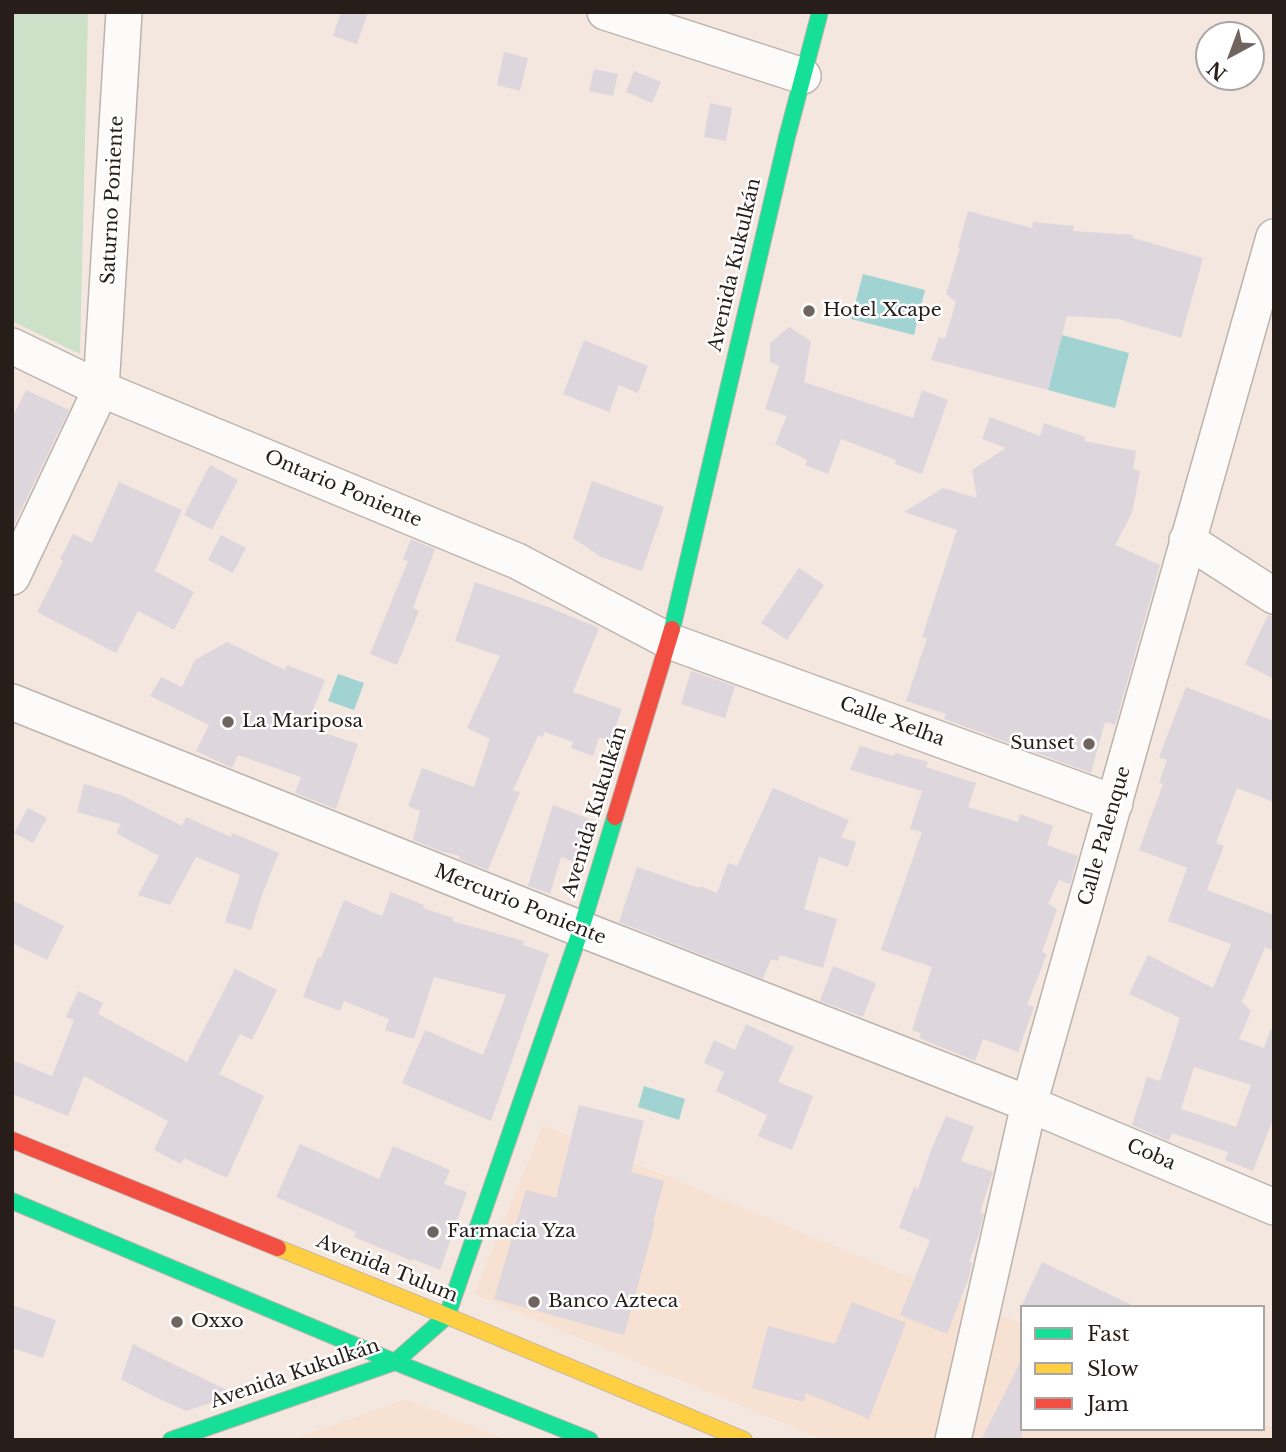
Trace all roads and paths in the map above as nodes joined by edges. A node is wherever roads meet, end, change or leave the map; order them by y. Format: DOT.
graph roads {
  1 [pos="124,12"];
  2 [pos="605,12"];
  3 [pos="820,12"];
  4 [pos="803,76"];
  5 [pos="1274,237"];
  6 [pos="12,346"];
  7 [pos="102,389"];
  8 [pos="1187,540"];
  9 [pos="12,577"];
  10 [pos="1274,596"];
  11 [pos="669,641"];
  12 [pos="12,702"];
  13 [pos="1115,803"];
  14 [pos="581,929"];
  15 [pos="1029,1104"];
  16 [pos="12,1140"];
  17 [pos="12,1201"];
  18 [pos="1274,1207"];
  19 [pos="447,1315"];
  20 [pos="395,1362"];
  21 [pos="171,1440"];
  22 [pos="590,1440"];
  23 [pos="744,1440"];
  24 [pos="953,1440"];
  1 -- 7 [label="street, Saturno Poniente"];
  2 -- 4 [label="street"];
  3 -- 4 [label="street, Avenida Kukulkán"];
  4 -- 11 [label="street, Avenida Kukulkán"];
  5 -- 8 [label="street, Calle Palenque"];
  6 -- 7 [label="street, Ontario Poniente"];
  7 -- 9 [label="street"];
  7 -- 11 [label="street, Ontario Poniente"];
  8 -- 10 [label="street"];
  8 -- 13 [label="street, Calle Palenque"];
  11 -- 13 [label="street, Calle Xelha"];
  11 -- 14 [label="street, Avenida Kukulkán"];
  12 -- 14 [label="street, Mercurio Poniente"];
  13 -- 15 [label="street, Calle Palenque"];
  14 -- 15 [label="street, Mercurio Poniente"];
  14 -- 19 [label="street, Avenida Kukulkán"];
  15 -- 18 [label="street, Coba"];
  15 -- 24 [label="street, Calle Palenque"];
  16 -- 19 [label="street, Avenida Tulum"];
  17 -- 20 [label="street"];
  19 -- 20 [label="street, Avenida Kukulkán"];
  19 -- 23 [label="street, Avenida Tulum"];
  20 -- 21 [label="street, Avenida Kukulkán"];
  20 -- 22 [label="street"];
}
